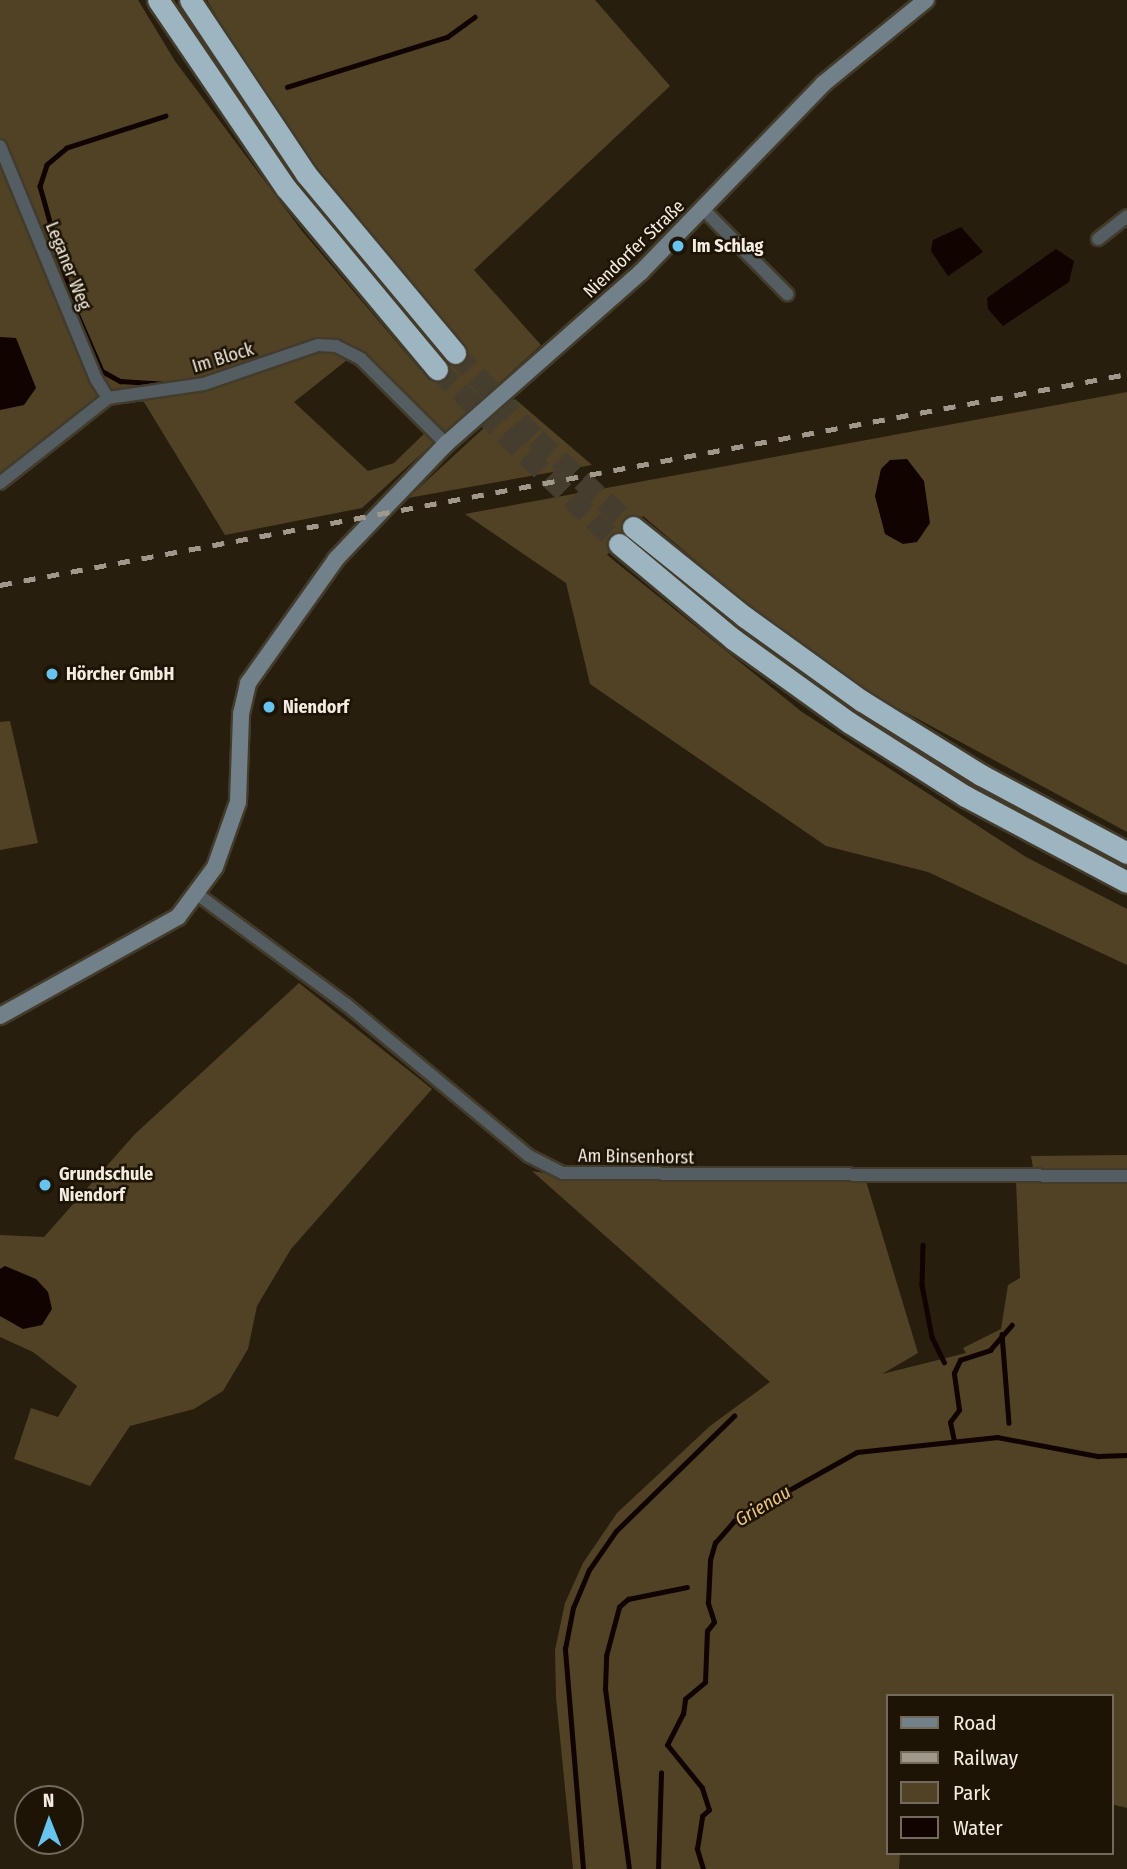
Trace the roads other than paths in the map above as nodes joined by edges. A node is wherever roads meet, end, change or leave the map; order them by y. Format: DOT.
graph roads {
  1 [pos="158,0"];
  2 [pos="190,0"];
  3 [pos="926,0"];
  4 [pos="0,146"];
  5 [pos="703,209"];
  6 [pos="1127,216"];
  7 [pos="1098,239"];
  8 [pos="787,294"];
  9 [pos="455,353"];
  10 [pos="437,369"];
  11 [pos="108,397"];
  12 [pos="446,444"];
  13 [pos="0,483"];
  14 [pos="633,527"];
  15 [pos="619,544"];
  16 [pos="1127,853"];
  17 [pos="1127,882"];
  18 [pos="197,894"];
  19 [pos="0,1016"];
  20 [pos="1127,1176"];
  1 -- 10 [label="highway"];
  2 -- 9 [label="highway"];
  3 -- 5 [label="main road, Niendorfer Straße"];
  4 -- 11 [label="street, Leganer Weg"];
  5 -- 8 [label="street"];
  5 -- 12 [label="main road, Niendorfer Straße"];
  6 -- 7 [label="street"];
  11 -- 12 [label="street, Im Block"];
  11 -- 13 [label="street"];
  12 -- 18 [label="main road, Niendorfer Straße"];
  14 -- 16 [label="highway"];
  15 -- 17 [label="highway"];
  18 -- 19 [label="main road, Niendorfer Straße"];
  18 -- 20 [label="street, Am Binsenhorst"];
}
